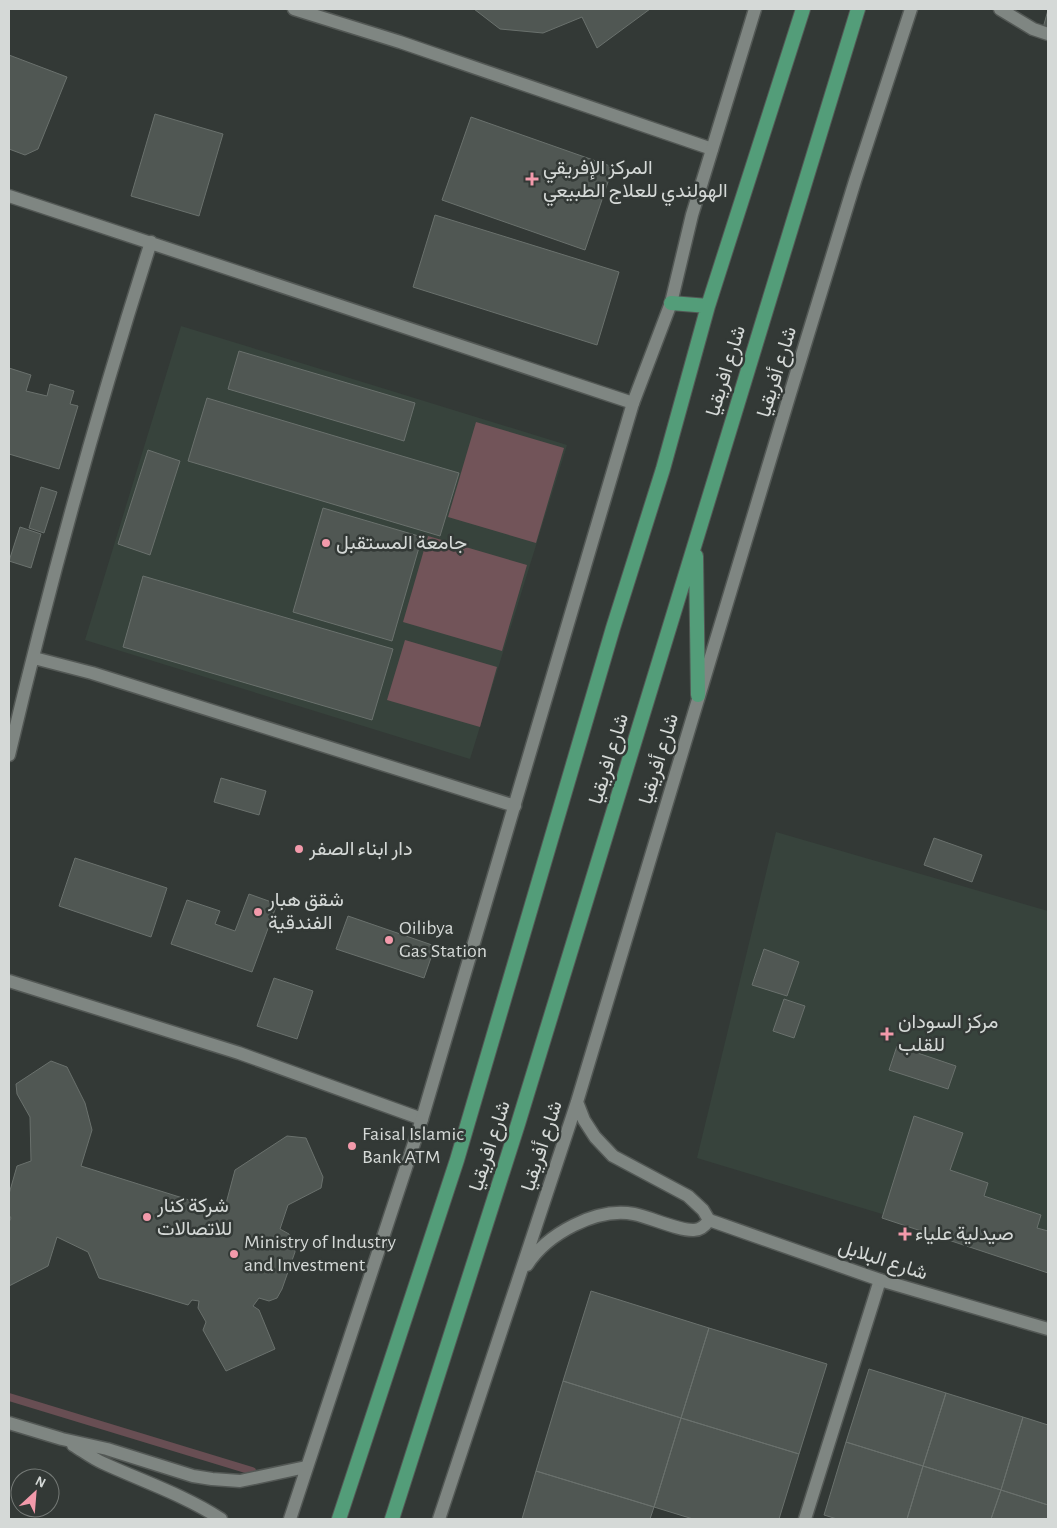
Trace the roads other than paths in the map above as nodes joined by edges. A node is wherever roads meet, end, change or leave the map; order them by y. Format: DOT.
graph roads {
  1 [pos="294,9"];
  2 [pos="755,9"];
  3 [pos="803,9"];
  4 [pos="858,9"];
  5 [pos="911,9"];
  6 [pos="1000,9"];
  7 [pos="1048,34"];
  8 [pos="712,149"];
  9 [pos="9,196"];
  10 [pos="151,242"];
  11 [pos="672,303"];
  12 [pos="708,306"];
  13 [pos="633,403"];
  14 [pos="696,541"];
  15 [pos="34,658"];
  16 [pos="698,695"];
  17 [pos="14,711"];
  18 [pos="9,755"];
  19 [pos="515,806"];
  20 [pos="9,981"];
  21 [pos="577,1102"];
  22 [pos="422,1119"];
  23 [pos="709,1220"];
  24 [pos="520,1275"];
  25 [pos="880,1280"];
  26 [pos="1048,1329"];
  27 [pos="9,1423"];
  28 [pos="62,1439"];
  29 [pos="306,1467"];
  30 [pos="220,1519"];
  31 [pos="290,1519"];
  32 [pos="338,1519"];
  33 [pos="392,1519"];
  34 [pos="440,1519"];
  35 [pos="805,1519"];
  1 -- 8 [label="street"];
  2 -- 8 [label="street"];
  3 -- 12 [label="highway, شارع افريقيا"];
  4 -- 14 [label="highway, شارع افريقيا"];
  5 -- 16 [label="street, شارع أفريقيا"];
  6 -- 7 [label="street"];
  8 -- 11 [label="street"];
  9 -- 10 [label="street"];
  10 -- 13 [label="street"];
  10 -- 15 [label="street"];
  11 -- 12 [label="highway"];
  11 -- 13 [label="street"];
  12 -- 32 [label="highway, شارع افريقيا"];
  13 -- 19 [label="street"];
  14 -- 16 [label="highway"];
  14 -- 33 [label="highway, شارع افريقيا"];
  15 -- 17 [label="street"];
  15 -- 19 [label="street"];
  16 -- 21 [label="street, شارع أفريقيا"];
  17 -- 18 [label="street"];
  19 -- 22 [label="street"];
  20 -- 22 [label="street"];
  21 -- 23 [label="street"];
  21 -- 24 [label="street, شارع أفريقيا"];
  22 -- 29 [label="street"];
  23 -- 24 [label="street"];
  23 -- 25 [label="street, شارع البلابل"];
  24 -- 34 [label="street, شارع أفريقيا"];
  25 -- 26 [label="street, شارع البلابل"];
  25 -- 35 [label="street"];
  27 -- 28 [label="street"];
  28 -- 29 [label="street"];
  28 -- 30 [label="street"];
  29 -- 31 [label="street"];
}
